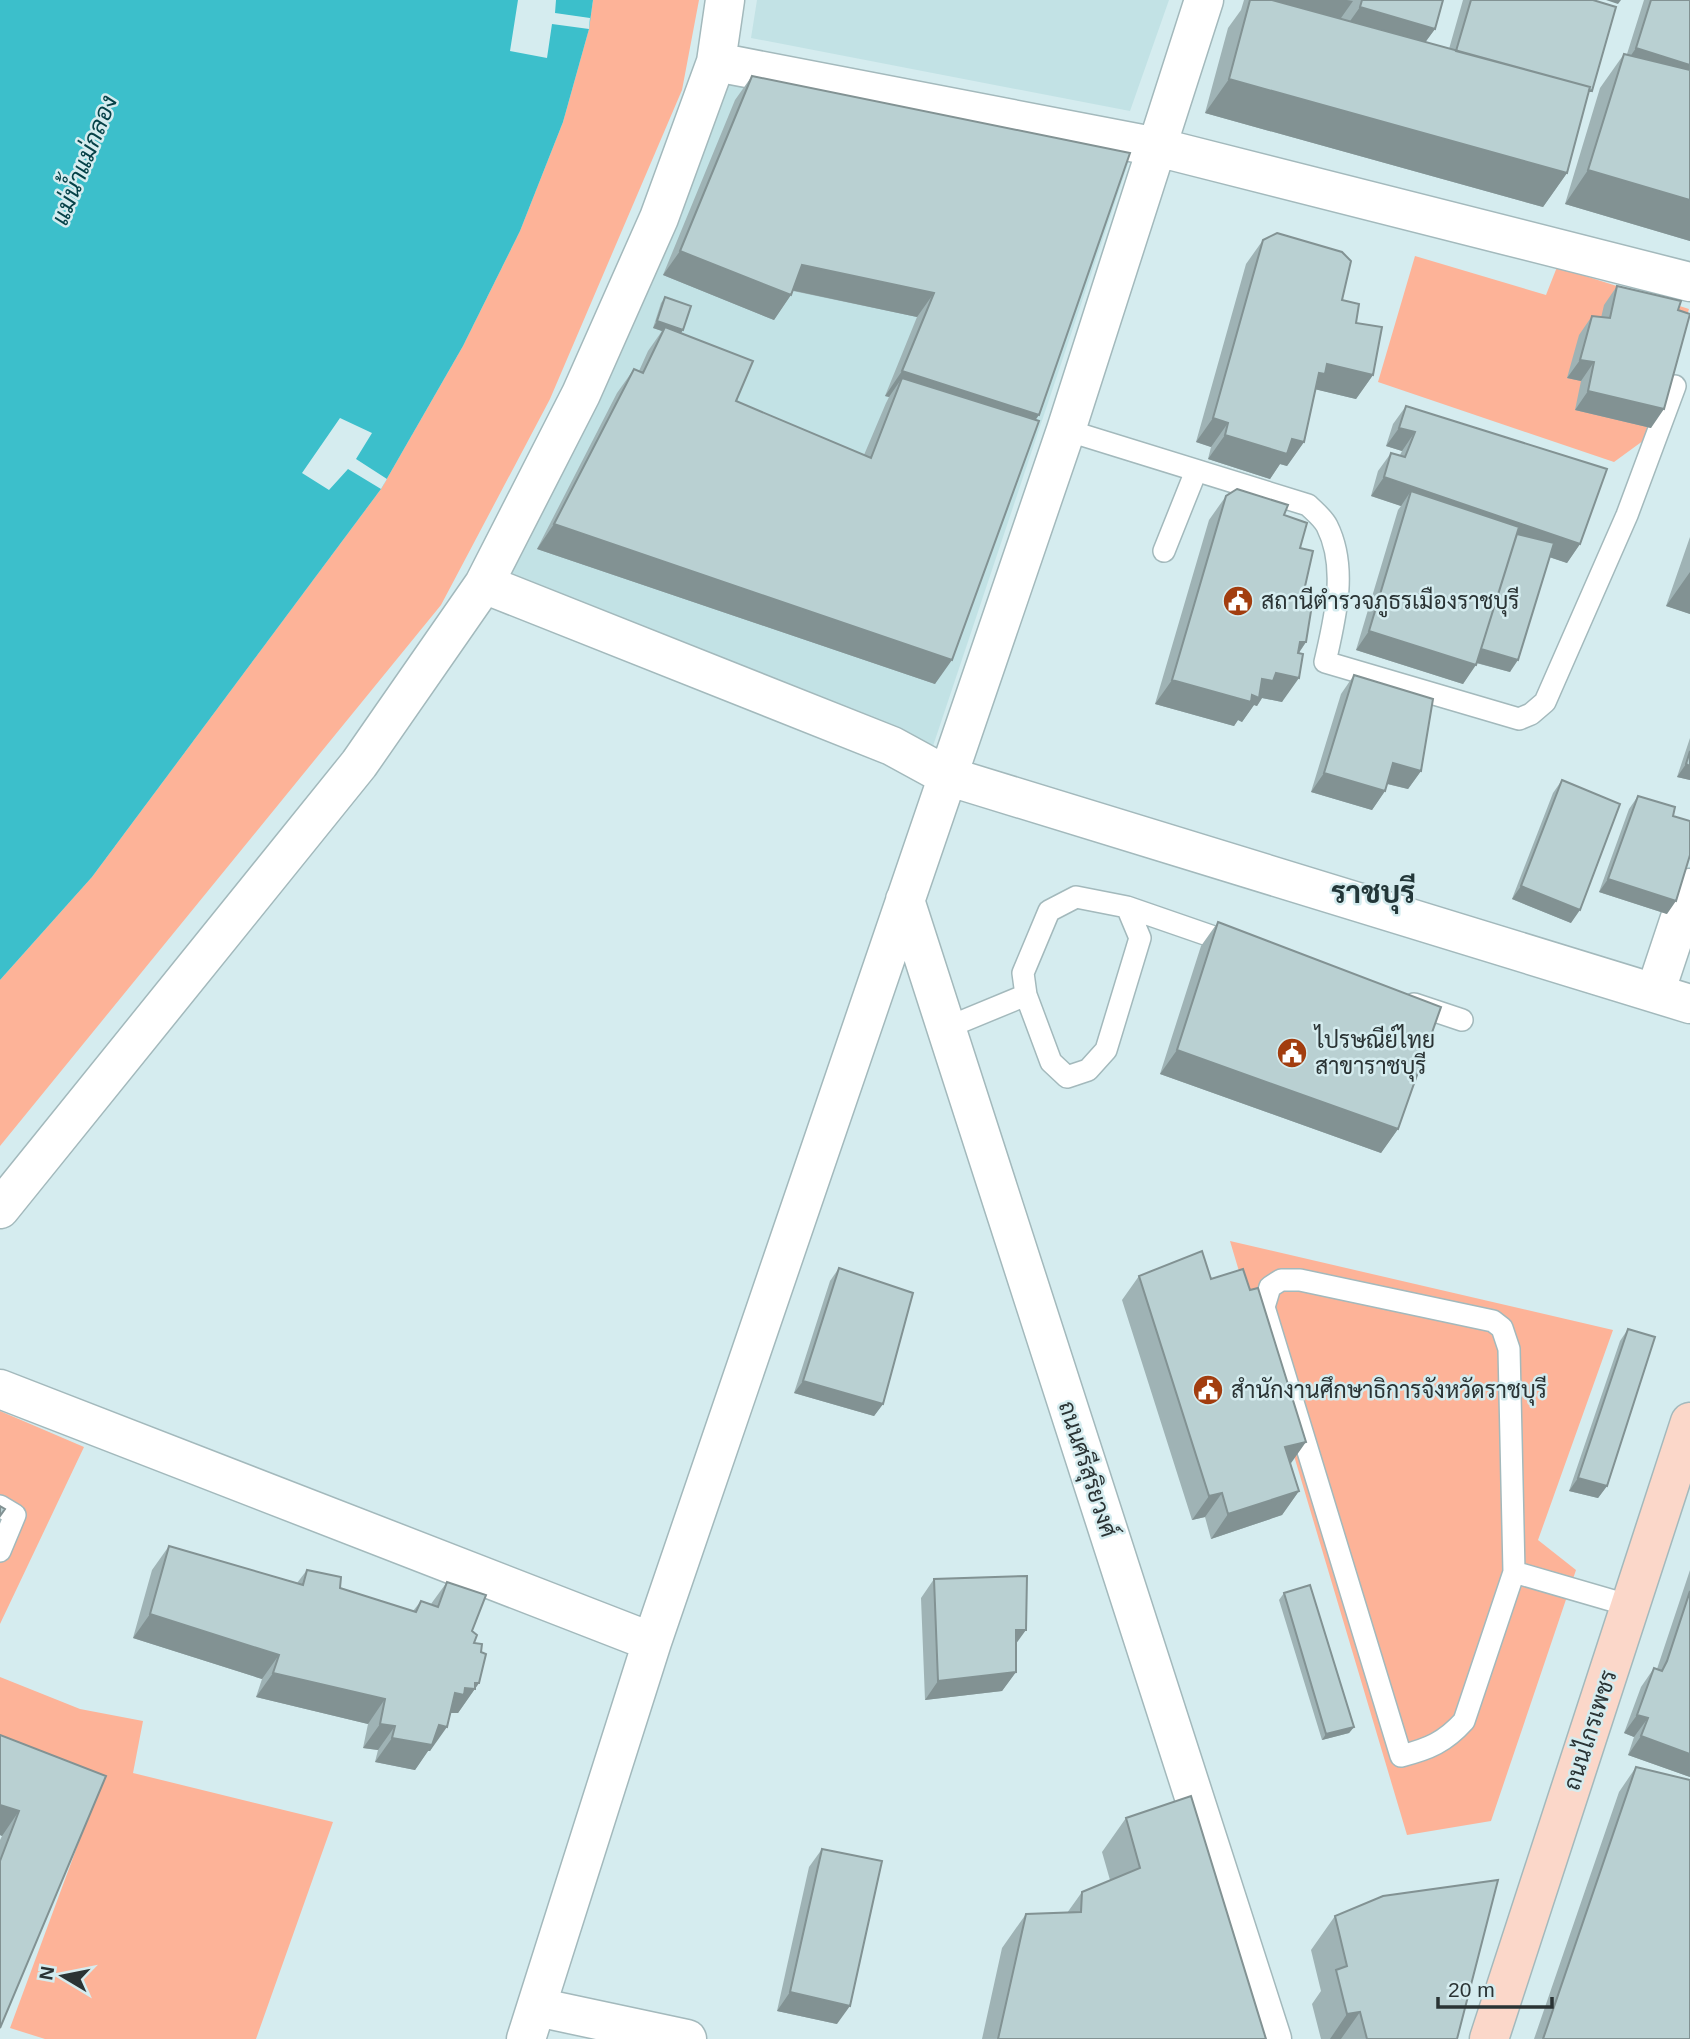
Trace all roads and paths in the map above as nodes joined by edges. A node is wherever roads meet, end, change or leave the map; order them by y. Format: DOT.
graph roads {
  1 [pos="725,0"];
  2 [pos="1204,0"];
  3 [pos="716,62"];
  4 [pos="1157,147"];
  5 [pos="1690,282"];
  6 [pos="1675,386"];
  7 [pos="1066,430"];
  8 [pos="1196,471"];
  9 [pos="1164,551"];
  10 [pos="484,584"];
  11 [pos="947,776"];
  12 [pos="1690,888"];
  13 [pos="905,900"];
  14 [pos="1126,908"];
  15 [pos="1256,951"];
  16 [pos="1026,995"];
  17 [pos="1398,998"];
  18 [pos="1672,999"];
  19 [pos="1462,1020"];
  20 [pos="946,1028"];
  21 [pos="0,1209"];
  22 [pos="0,1389"];
  23 [pos="1690,1422"];
  24 [pos="0,1506"];
  25 [pos="0,1551"];
  26 [pos="1514,1572"];
  27 [pos="1631,1606"];
  28 [pos="652,1642"];
  29 [pos="532,2023"];
  30 [pos="687,2039"];
  31 [pos="1272,2039"];
  32 [pos="1489,2039"];
  1 -- 3 [label="street"];
  2 -- 4 [label="street"];
  3 -- 4 [label="street"];
  3 -- 10 [label="street"];
  4 -- 5 [label="street"];
  4 -- 7 [label="street"];
  6 -- 8 [label="lane"];
  7 -- 8 [label="lane"];
  7 -- 11 [label="street"];
  8 -- 9 [label="lane"];
  10 -- 11 [label="street"];
  10 -- 21 [label="street"];
  11 -- 13 [label="street"];
  11 -- 18 [label="street"];
  12 -- 18 [label="street"];
  13 -- 20 [label="street, ถนนศรีสุริยวงศ์"];
  13 -- 28 [label="street"];
  14 -- 15 [label="lane"];
  14 -- 16 [label="lane"];
  14 -- 16 [label="lane"];
  16 -- 20 [label="lane"];
  17 -- 19 [label="lane"];
  20 -- 31 [label="street, ถนนศรีสุริยวงศ์"];
  22 -- 28 [label="street"];
  23 -- 27 [label="main road, ถนนไกรเพชร"];
  24 -- 25 [label="lane"];
  26 -- 26 [label="lane"];
  26 -- 27 [label="lane"];
  27 -- 32 [label="main road, ถนนไกรเพชร"];
  28 -- 29 [label="street"];
  29 -- 30 [label="street"];
}
